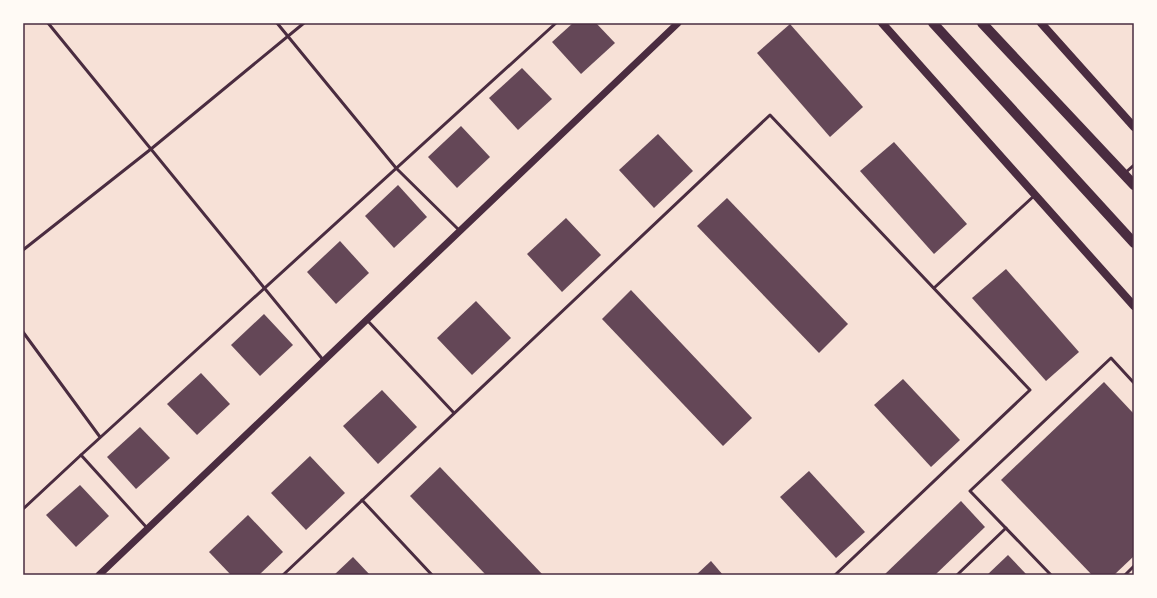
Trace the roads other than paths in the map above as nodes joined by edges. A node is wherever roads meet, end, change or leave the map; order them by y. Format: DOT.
graph roads {
  1 [pos="48,23"];
  2 [pos="277,23"];
  3 [pos="304,23"];
  4 [pos="556,23"];
  5 [pos="678,23"];
  6 [pos="882,23"];
  7 [pos="933,23"];
  8 [pos="982,23"];
  9 [pos="1041,23"];
  10 [pos="288,36"];
  11 [pos="1134,127"];
  12 [pos="150,149"];
  13 [pos="1134,165"];
  14 [pos="396,168"];
  15 [pos="1124,174"];
  16 [pos="1134,185"];
  17 [pos="1035,195"];
  18 [pos="460,230"];
  19 [pos="1134,242"];
  20 [pos="23,250"];
  21 [pos="264,288"];
  22 [pos="934,288"];
  23 [pos="1134,306"];
  24 [pos="367,320"];
  25 [pos="23,332"];
  26 [pos="324,361"];
  27 [pos="1134,383"];
  28 [pos="454,413"];
  29 [pos="100,437"];
  30 [pos="81,455"];
  31 [pos="362,500"];
  32 [pos="23,509"];
  33 [pos="1006,528"];
  34 [pos="148,529"];
  35 [pos="1134,566"];
  36 [pos="99,575"];
  37 [pos="283,575"];
  38 [pos="432,575"];
  39 [pos="835,575"];
  40 [pos="957,575"];
  41 [pos="1051,575"];
  42 [pos="1125,575"];
  1 -- 12 [label="lane"];
  2 -- 10 [label="lane"];
  3 -- 10 [label="lane"];
  4 -- 14 [label="lane"];
  5 -- 18 [label="street"];
  6 -- 17 [label="main road"];
  7 -- 19 [label="main road"];
  8 -- 15 [label="main road"];
  9 -- 11 [label="main road"];
  10 -- 12 [label="lane"];
  10 -- 14 [label="lane"];
  12 -- 20 [label="lane"];
  12 -- 21 [label="lane"];
  13 -- 15 [label="lane"];
  14 -- 18 [label="lane"];
  14 -- 21 [label="lane"];
  15 -- 16 [label="main road"];
  17 -- 22 [label="lane"];
  17 -- 23 [label="main road"];
  18 -- 24 [label="street"];
  21 -- 26 [label="lane"];
  21 -- 29 [label="lane"];
  22 -- 28 [label="lane"];
  22 -- 39 [label="lane"];
  24 -- 26 [label="street"];
  24 -- 28 [label="lane"];
  25 -- 29 [label="lane"];
  26 -- 34 [label="street"];
  27 -- 33 [label="lane"];
  28 -- 31 [label="lane"];
  29 -- 30 [label="lane"];
  30 -- 32 [label="lane"];
  30 -- 34 [label="lane"];
  31 -- 37 [label="lane"];
  31 -- 38 [label="lane"];
  33 -- 40 [label="lane"];
  33 -- 41 [label="lane"];
  34 -- 36 [label="street"];
  35 -- 42 [label="lane"];
}
